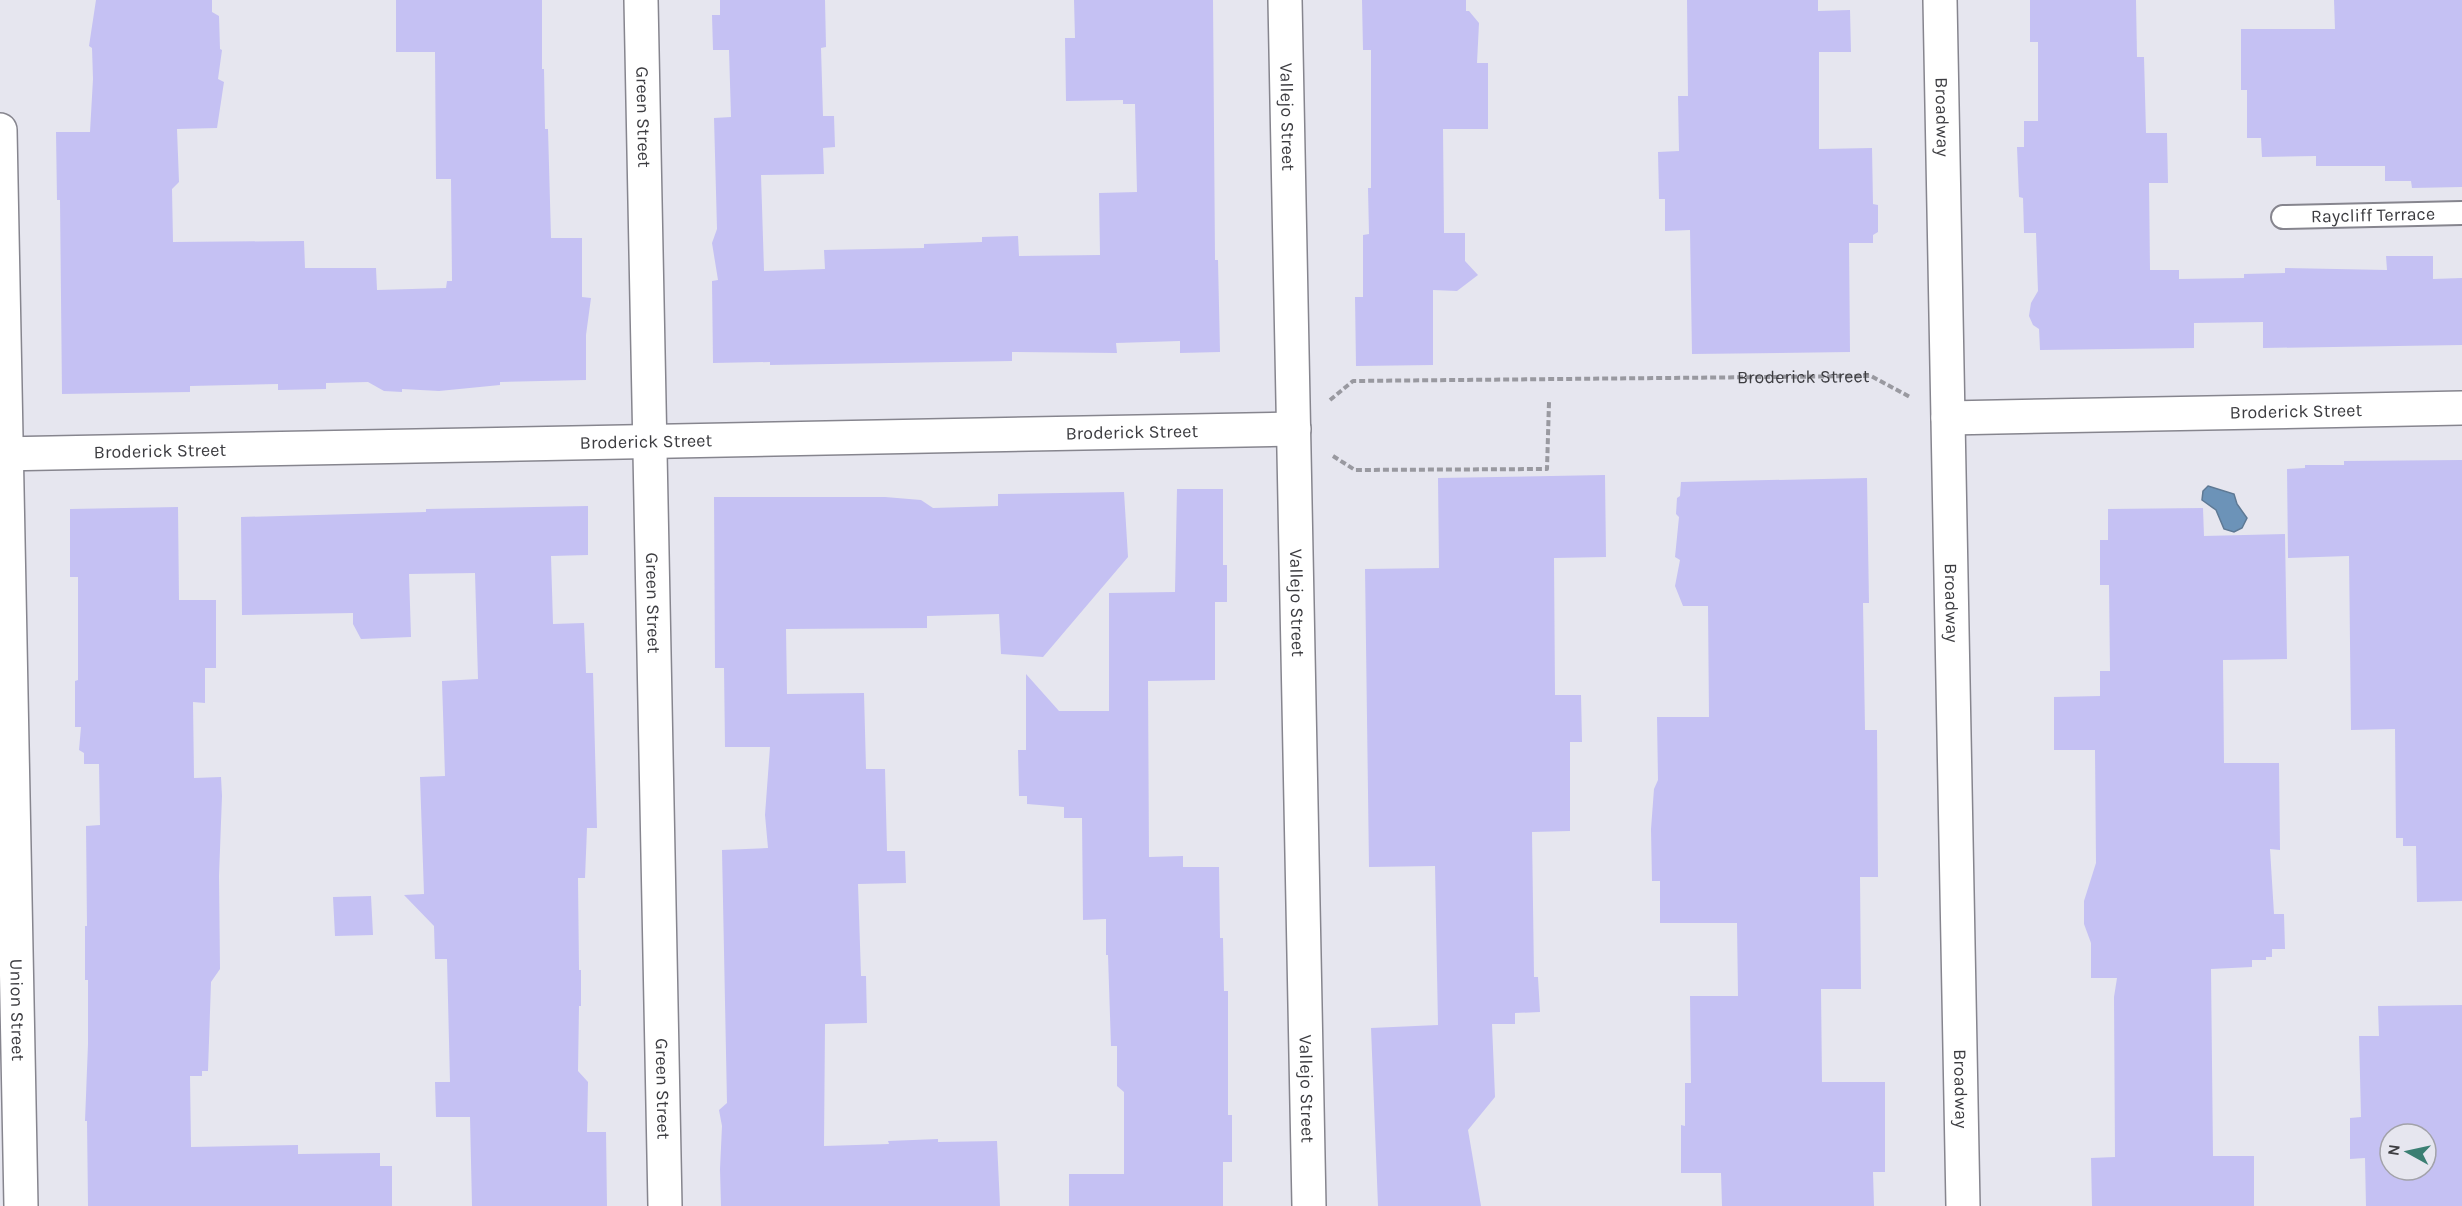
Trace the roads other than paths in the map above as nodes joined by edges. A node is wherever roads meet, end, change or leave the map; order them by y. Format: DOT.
graph roads {
  1 [pos="641,0"];
  2 [pos="1285,0"];
  3 [pos="1940,0"];
  4 [pos="0,130"];
  5 [pos="2462,213"];
  6 [pos="2283,217"];
  7 [pos="2462,408"];
  8 [pos="1948,418"];
  9 [pos="1294,429"];
  10 [pos="650,441"];
  11 [pos="3,454"];
  12 [pos="21,1206"];
  13 [pos="665,1206"];
  14 [pos="1309,1206"];
  15 [pos="1963,1206"];
  1 -- 10 [label="street, Green Street"];
  2 -- 9 [label="street, Vallejo Street"];
  3 -- 8 [label="street, Broadway"];
  4 -- 11 [label="street, Union Street"];
  5 -- 6 [label="lane, Raycliff Terrace"];
  7 -- 8 [label="street, Broderick Street"];
  8 -- 15 [label="street, Broadway"];
  9 -- 10 [label="street, Broderick Street"];
  9 -- 14 [label="street, Vallejo Street"];
  10 -- 11 [label="street, Broderick Street"];
  10 -- 13 [label="street, Green Street"];
  11 -- 12 [label="street, Union Street"];
}
